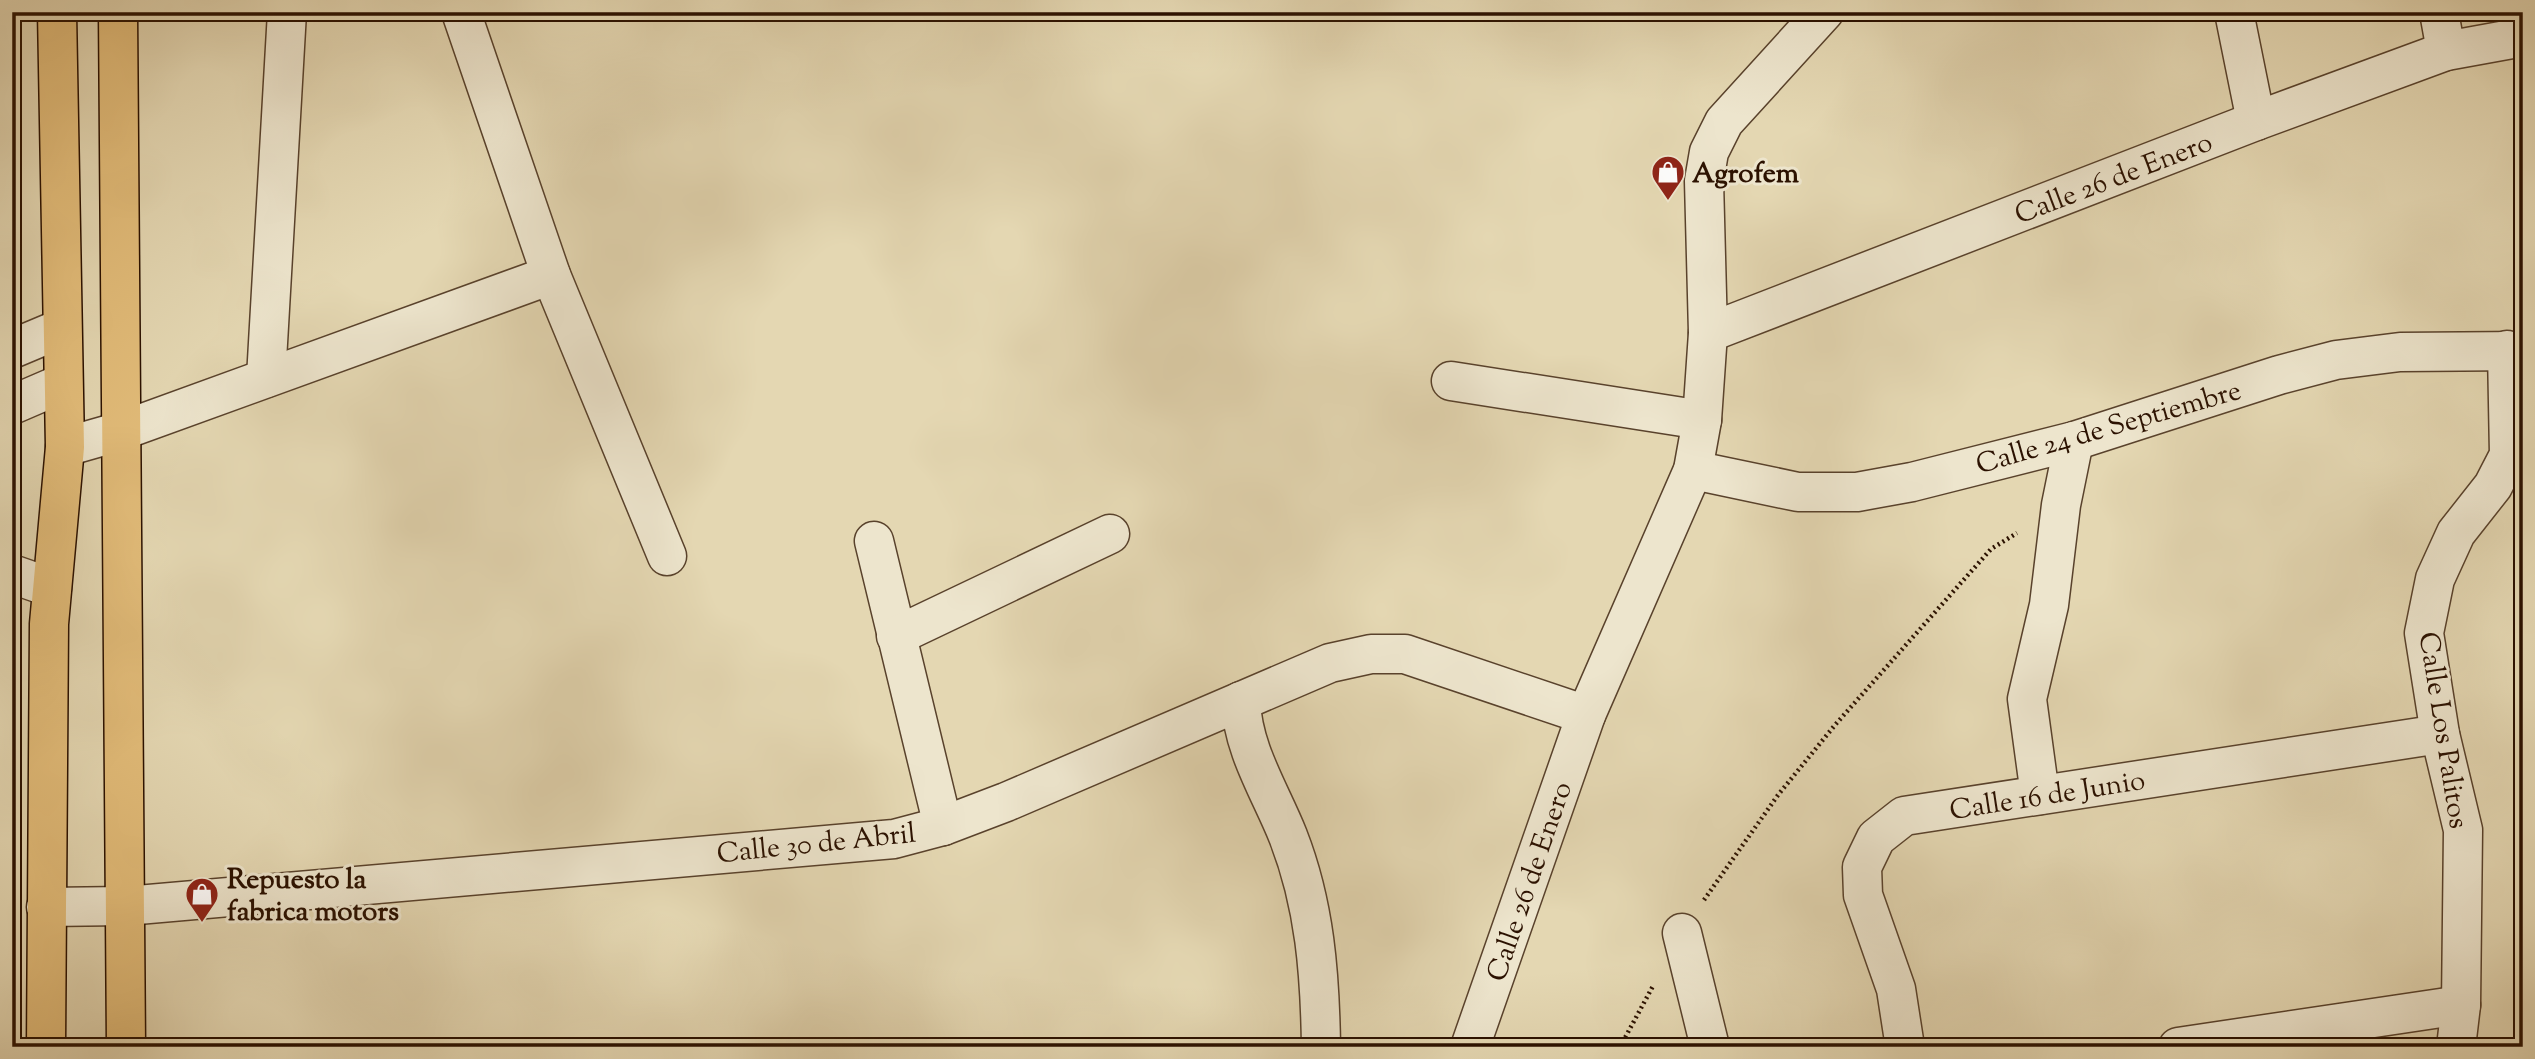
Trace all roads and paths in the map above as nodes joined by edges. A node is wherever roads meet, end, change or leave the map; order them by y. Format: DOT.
graph roads {
  1 [pos="57,12"];
  2 [pos="118,12"];
  3 [pos="287,12"];
  4 [pos="461,12"];
  5 [pos="1824,12"];
  6 [pos="2234,12"];
  7 [pos="2439,12"];
  8 [pos="2523,37"];
  9 [pos="2446,51"];
  10 [pos="2256,121"];
  11 [pos="551,275"];
  12 [pos="62,328"];
  13 [pos="1708,333"];
  14 [pos="12,349"];
  15 [pos="2515,351"];
  16 [pos="266,378"];
  17 [pos="1451,381"];
  18 [pos="63,383"];
  19 [pos="12,405"];
  20 [pos="1702,420"];
  21 [pos="121,431"];
  22 [pos="2074,441"];
  23 [pos="65,447"];
  24 [pos="1693,470"];
  25 [pos="2061,505"];
  26 [pos="1110,534"];
  27 [pos="874,541"];
  28 [pos="667,556"];
  29 [pos="12,574"];
  30 [pos="52,588"];
  31 [pos="896,636"];
  32 [pos="1241,701"];
  33 [pos="1586,715"];
  34 [pos="2440,734"];
  35 [pos="2040,795"];
  36 [pos="943,826"];
  37 [pos="126,905"];
  38 [pos="46,907"];
  39 [pos="1682,933"];
  40 [pos="2460,1005"];
  41 [pos="46,1047"];
  42 [pos="127,1047"];
  43 [pos="1321,1047"];
  44 [pos="1470,1047"];
  45 [pos="1620,1047"];
  46 [pos="1710,1047"];
  47 [pos="1905,1047"];
  48 [pos="2178,1047"];
  49 [pos="2456,1047"];
  1 -- 12 [label="main road"];
  2 -- 21 [label="main road"];
  3 -- 16 [label="street"];
  4 -- 11 [label="street"];
  5 -- 13 [label="street, Calle 26 de Enero"];
  6 -- 10 [label="street"];
  7 -- 9 [label="street"];
  8 -- 9 [label="street, Calle 26 de Enero"];
  9 -- 10 [label="street, Calle 26 de Enero"];
  10 -- 13 [label="street, Calle 26 de Enero"];
  11 -- 16 [label="street"];
  11 -- 28 [label="street"];
  12 -- 14 [label="street"];
  12 -- 18 [label="main road"];
  13 -- 20 [label="street, Calle 26 de Enero"];
  15 -- 22 [label="street, Calle 24 de Septiembre"];
  15 -- 34 [label="street, Calle Los Palitos"];
  16 -- 21 [label="street"];
  17 -- 20 [label="street"];
  18 -- 19 [label="street"];
  18 -- 23 [label="main road"];
  20 -- 24 [label="street, Calle 26 de Enero"];
  21 -- 23 [label="street"];
  21 -- 37 [label="main road"];
  22 -- 24 [label="street, Calle 24 de Septiembre"];
  22 -- 25 [label="street"];
  23 -- 30 [label="main road"];
  24 -- 33 [label="street, Calle 26 de Enero"];
  25 -- 35 [label="street"];
  25 -- 39 [label="path"];
  26 -- 31 [label="street"];
  27 -- 31 [label="street"];
  29 -- 30 [label="street"];
  30 -- 38 [label="main road"];
  31 -- 36 [label="street"];
  32 -- 33 [label="street, Calle 30 de Abril"];
  32 -- 36 [label="street, Calle 30 de Abril"];
  32 -- 43 [label="street"];
  33 -- 44 [label="street, Calle 26 de Enero"];
  34 -- 35 [label="street, Calle 16 de Junio"];
  34 -- 40 [label="street, Calle Los Palitos"];
  35 -- 47 [label="street, Calle 16 de Junio"];
  36 -- 37 [label="street, Calle 30 de Abril"];
  37 -- 38 [label="street, Calle 30 de Abril"];
  37 -- 42 [label="main road"];
  38 -- 41 [label="main road"];
  39 -- 45 [label="path"];
  39 -- 46 [label="street"];
  40 -- 48 [label="street"];
  40 -- 49 [label="street, Calle Los Palitos"];
}
